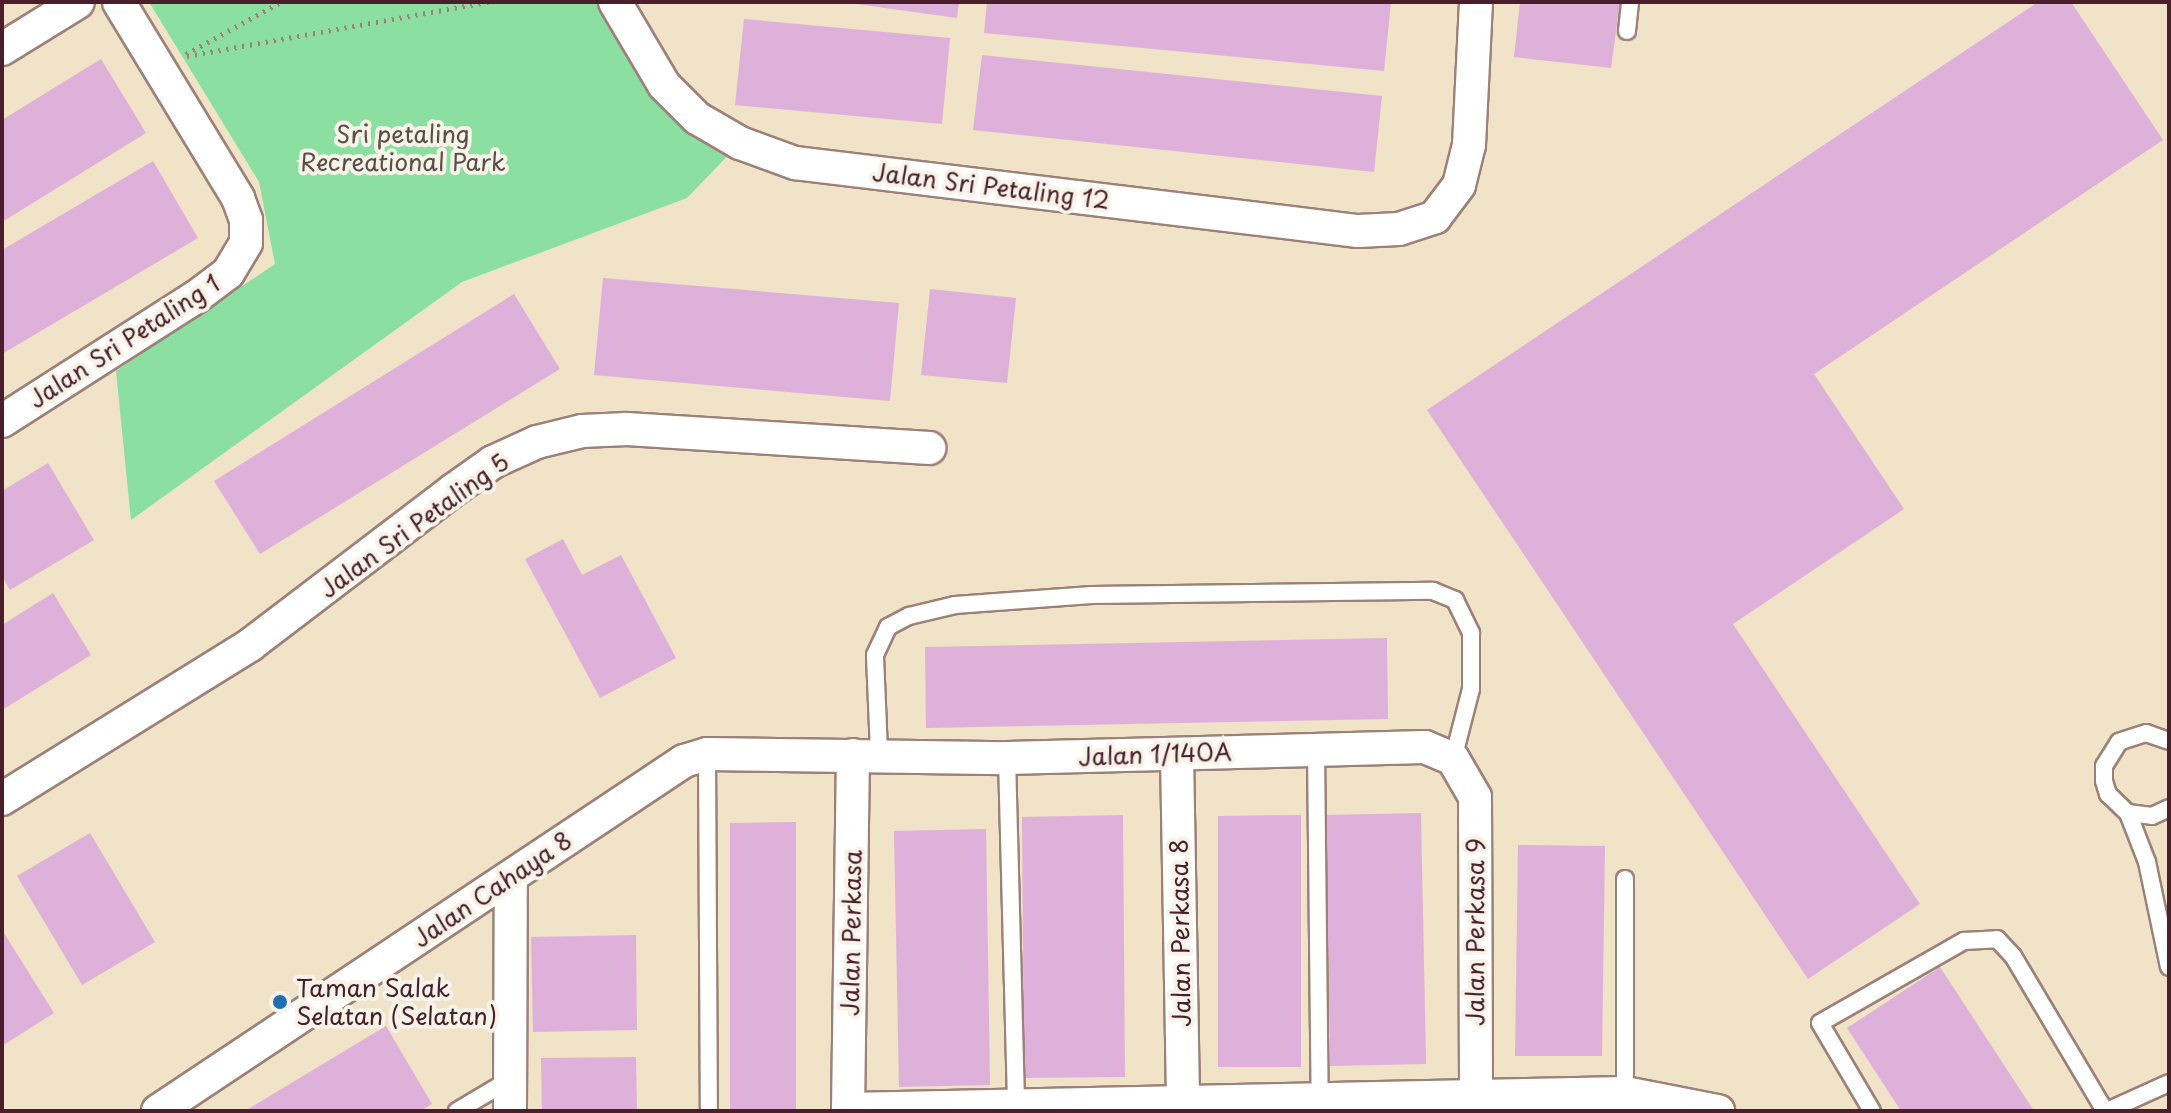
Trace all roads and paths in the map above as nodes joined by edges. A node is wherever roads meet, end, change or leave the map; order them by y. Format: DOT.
graph roads {
  1 [pos="78,2"];
  2 [pos="119,2"];
  3 [pos="281,2"];
  4 [pos="488,2"];
  5 [pos="615,2"];
  6 [pos="1476,2"];
  7 [pos="1630,2"];
  8 [pos="1627,31"];
  9 [pos="2,49"];
  10 [pos="2,421"];
  11 [pos="929,448"];
  12 [pos="2166,735"];
  13 [pos="1316,748"];
  14 [pos="707,754"];
  15 [pos="866,754"];
  16 [pos="1177,754"];
  17 [pos="1007,758"];
  18 [pos="1453,759"];
  19 [pos="2,799"];
  20 [pos="2169,808"];
  21 [pos="2128,813"];
  22 [pos="511,877"];
  23 [pos="1625,879"];
  24 [pos="2169,967"];
  25 [pos="2169,1083"];
  26 [pos="510,1095"];
  27 [pos="1625,1102"];
  28 [pos="1476,1105"];
  29 [pos="1320,1106"];
  30 [pos="1183,1107"];
  31 [pos="1016,1109"];
  32 [pos="848,1110"];
  33 [pos="158,1111"];
  34 [pos="457,1111"];
  35 [pos="709,1111"];
  36 [pos="1718,1111"];
  37 [pos="1872,1111"];
  38 [pos="2106,1111"];
  1 -- 9 [label="street"];
  2 -- 10 [label="street, Jalan Sri Petaling 1"];
  3 -- 4 [label="path"];
  5 -- 6 [label="street, Jalan Sri Petaling 12"];
  7 -- 8 [label="lane"];
  11 -- 19 [label="street, Jalan Sri Petaling 5"];
  12 -- 21 [label="lane"];
  13 -- 16 [label="street, Jalan 1/140A"];
  13 -- 18 [label="street, Jalan 1/140A"];
  13 -- 29 [label="lane"];
  14 -- 15 [label="street, Jalan Cahaya 8"];
  14 -- 22 [label="street, Jalan Cahaya 8"];
  14 -- 35 [label="lane"];
  15 -- 17 [label="street, Jalan 1/140A"];
  15 -- 18 [label="lane"];
  15 -- 32 [label="street, Jalan Perkasa"];
  16 -- 17 [label="street, Jalan 1/140A"];
  16 -- 30 [label="street, Jalan Perkasa 8"];
  17 -- 31 [label="lane"];
  18 -- 28 [label="street, Jalan Perkasa 9"];
  20 -- 21 [label="lane"];
  21 -- 24 [label="lane"];
  22 -- 26 [label="street"];
  22 -- 33 [label="street, Jalan Cahaya 8"];
  23 -- 27 [label="lane"];
  25 -- 38 [label="lane"];
  26 -- 34 [label="lane"];
  27 -- 28 [label="street"];
  27 -- 36 [label="street"];
  28 -- 29 [label="street"];
  29 -- 30 [label="street"];
  30 -- 31 [label="street"];
  31 -- 32 [label="street"];
  37 -- 38 [label="lane"];
}
